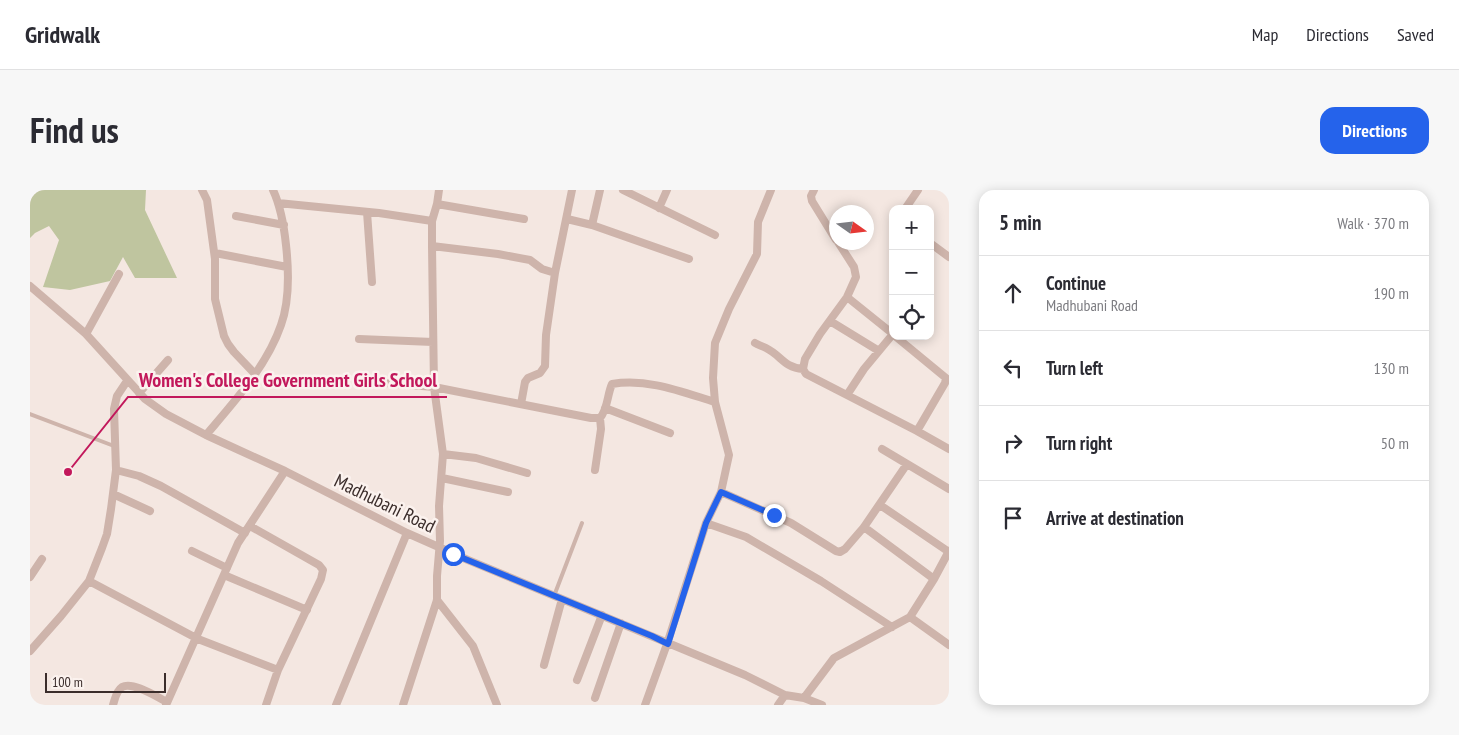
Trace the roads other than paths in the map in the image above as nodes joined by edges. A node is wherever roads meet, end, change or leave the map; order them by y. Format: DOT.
graph roads {
  1 [pos="202,190"];
  2 [pos="273,190"];
  3 [pos="439,190"];
  4 [pos="572,190"];
  5 [pos="600,190"];
  6 [pos="623,190"];
  7 [pos="667,190"];
  8 [pos="771,190"];
  9 [pos="814,190"];
  10 [pos="918,190"];
  11 [pos="278,203"];
  12 [pos="437,204"];
  13 [pos="908,205"];
  14 [pos="659,208"];
  15 [pos="367,212"];
  16 [pos="236,216"];
  17 [pos="524,219"];
  18 [pos="567,219"];
  19 [pos="432,221"];
  20 [pos="284,225"];
  21 [pos="592,225"];
  22 [pos="829,228"];
  23 [pos="714,235"];
  24 [pos="432,246"];
  25 [pos="934,246"];
  26 [pos="843,250"];
  27 [pos="214,253"];
  28 [pos="949,257"];
  29 [pos="689,260"];
  30 [pos="288,267"];
  31 [pos="555,273"];
  32 [pos="119,274"];
  33 [pos="372,282"];
  34 [pos="30,286"];
  35 [pos="847,296"];
  36 [pos="830,321"];
  37 [pos="889,331"];
  38 [pos="86,334"];
  39 [pos="359,339"];
  40 [pos="889,340"];
  41 [pos="900,340"];
  42 [pos="433,342"];
  43 [pos="755,343"];
  44 [pos="879,351"];
  45 [pos="168,360"];
  46 [pos="803,369"];
  47 [pos="254,373"];
  48 [pos="127,381"];
  49 [pos="360,381"];
  50 [pos="434,387"];
  51 [pos="139,393"];
  52 [pos="847,395"];
  53 [pos="715,402"];
  54 [pos="521,404"];
  55 [pos="605,408"];
  56 [pos="30,414"];
  57 [pos="600,418"];
  58 [pos="917,431"];
  59 [pos="670,433"];
  60 [pos="206,435"];
  61 [pos="116,447"];
  62 [pos="882,449"];
  63 [pos="949,449"];
  64 [pos="443,454"];
  65 [pos="907,464"];
  66 [pos="116,470"];
  67 [pos="595,470"];
  68 [pos="285,471"];
  69 [pos="527,473"];
  70 [pos="442,478"];
  71 [pos="949,489"];
  72 [pos="508,492"];
  73 [pos="721,492"];
  74 [pos="113,494"];
  75 [pos="880,504"];
  76 [pos="150,511"];
  77 [pos="582,523"];
  78 [pos="706,523"];
  79 [pos="250,526"];
  80 [pos="864,527"];
  81 [pos="407,532"];
  82 [pos="245,533"];
  83 [pos="439,547"];
  84 [pos="192,551"];
  85 [pos="949,552"];
  86 [pos="42,559"];
  87 [pos="225,572"];
  88 [pos="30,577"];
  89 [pos="934,579"];
  90 [pos="89,581"];
  91 [pos="558,597"];
  92 [pos="437,600"];
  93 [pos="307,610"];
  94 [pos="602,615"];
  95 [pos="910,617"];
  96 [pos="621,623"];
  97 [pos="892,627"];
  98 [pos="196,638"];
  99 [pos="668,644"];
  100 [pos="949,645"];
  101 [pos="30,650"];
  102 [pos="544,665"];
  103 [pos="278,670"];
  104 [pos="578,680"];
  105 [pos="785,695"];
  106 [pos="595,698"];
  107 [pos="804,698"];
  108 [pos="167,704"];
  109 [pos="338,704"];
  110 [pos="113,705"];
  111 [pos="266,705"];
  112 [pos="403,705"];
  113 [pos="497,705"];
  114 [pos="645,705"];
  115 [pos="778,705"];
  116 [pos="822,705"];
  1 -- 27 [label="street"];
  2 -- 11 [label="street"];
  3 -- 12 [label="street"];
  4 -- 18 [label="street"];
  5 -- 21 [label="street"];
  6 -- 14 [label="street"];
  7 -- 14 [label="street"];
  8 -- 53 [label="street"];
  9 -- 22 [label="street"];
  10 -- 13 [label="street"];
  11 -- 15 [label="street"];
  11 -- 20 [label="street"];
  12 -- 17 [label="street"];
  12 -- 19 [label="street"];
  14 -- 23 [label="street"];
  15 -- 19 [label="street"];
  15 -- 33 [label="street"];
  16 -- 20 [label="street"];
  18 -- 21 [label="street"];
  18 -- 31 [label="street"];
  19 -- 24 [label="street"];
  20 -- 30 [label="street"];
  21 -- 29 [label="street"];
  24 -- 31 [label="street"];
  24 -- 42 [label="street"];
  25 -- 28 [label="street"];
  26 -- 35 [label="street"];
  27 -- 30 [label="street"];
  27 -- 47 [label="street"];
  30 -- 47 [label="street"];
  31 -- 54 [label="street"];
  32 -- 38 [label="street"];
  34 -- 38 [label="street, Madhubani Road"];
  35 -- 36 [label="street"];
  35 -- 37 [label="street"];
  36 -- 44 [label="street"];
  36 -- 46 [label="street"];
  38 -- 48 [label="street, Madhubani Road"];
  39 -- 42 [label="street"];
  40 -- 44 [label="street"];
  41 -- 58 [label="street"];
  42 -- 50 [label="street"];
  43 -- 46 [label="street"];
  44 -- 52 [label="street"];
  45 -- 51 [label="street"];
  46 -- 52 [label="street"];
  47 -- 60 [label="street"];
  48 -- 51 [label="street, Madhubani Road"];
  48 -- 61 [label="street"];
  49 -- 50 [label="street"];
  50 -- 54 [label="street"];
  50 -- 64 [label="street"];
  51 -- 60 [label="street, Madhubani Road"];
  52 -- 58 [label="street"];
  53 -- 55 [label="street"];
  53 -- 73 [label="street"];
  54 -- 57 [label="street"];
  55 -- 57 [label="street"];
  55 -- 59 [label="street"];
  56 -- 61 [label="lane"];
  57 -- 67 [label="street"];
  58 -- 63 [label="street"];
  60 -- 68 [label="street, Madhubani Road"];
  61 -- 66 [label="street"];
  62 -- 65 [label="street"];
  64 -- 69 [label="street"];
  64 -- 70 [label="street"];
  65 -- 71 [label="street"];
  65 -- 75 [label="street"];
  66 -- 74 [label="street"];
  66 -- 82 [label="street"];
  68 -- 79 [label="street"];
  68 -- 81 [label="street, Madhubani Road"];
  70 -- 72 [label="street"];
  70 -- 83 [label="street"];
  73 -- 78 [label="street"];
  73 -- 80 [label="street"];
  74 -- 76 [label="street"];
  74 -- 90 [label="street"];
  75 -- 80 [label="street"];
  75 -- 85 [label="street"];
  77 -- 91 [label="lane"];
  78 -- 97 [label="street"];
  78 -- 99 [label="street"];
  79 -- 82 [label="street"];
  79 -- 93 [label="street"];
  80 -- 89 [label="street"];
  81 -- 83 [label="street, Madhubani Road"];
  81 -- 109 [label="street"];
  82 -- 87 [label="street"];
  83 -- 91 [label="street, Madhubani Road"];
  83 -- 92 [label="street"];
  84 -- 87 [label="street"];
  85 -- 89 [label="street"];
  86 -- 88 [label="street"];
  87 -- 93 [label="street"];
  87 -- 98 [label="street"];
  89 -- 95 [label="street"];
  90 -- 98 [label="street"];
  90 -- 101 [label="street"];
  91 -- 94 [label="street, Madhubani Road"];
  91 -- 102 [label="street"];
  92 -- 112 [label="street"];
  92 -- 113 [label="street"];
  93 -- 103 [label="street"];
  94 -- 96 [label="street, Madhubani Road"];
  94 -- 104 [label="street"];
  95 -- 97 [label="street"];
  95 -- 100 [label="street"];
  96 -- 99 [label="street, Madhubani Road"];
  96 -- 106 [label="street"];
  97 -- 107 [label="street"];
  98 -- 103 [label="street"];
  98 -- 108 [label="street"];
  99 -- 105 [label="street, Madhubani Road"];
  99 -- 114 [label="street"];
  103 -- 111 [label="street"];
  105 -- 107 [label="street, Madhubani Road"];
  105 -- 115 [label="street"];
  107 -- 116 [label="street, Madhubani Road"];
  108 -- 110 [label="street"];
}
